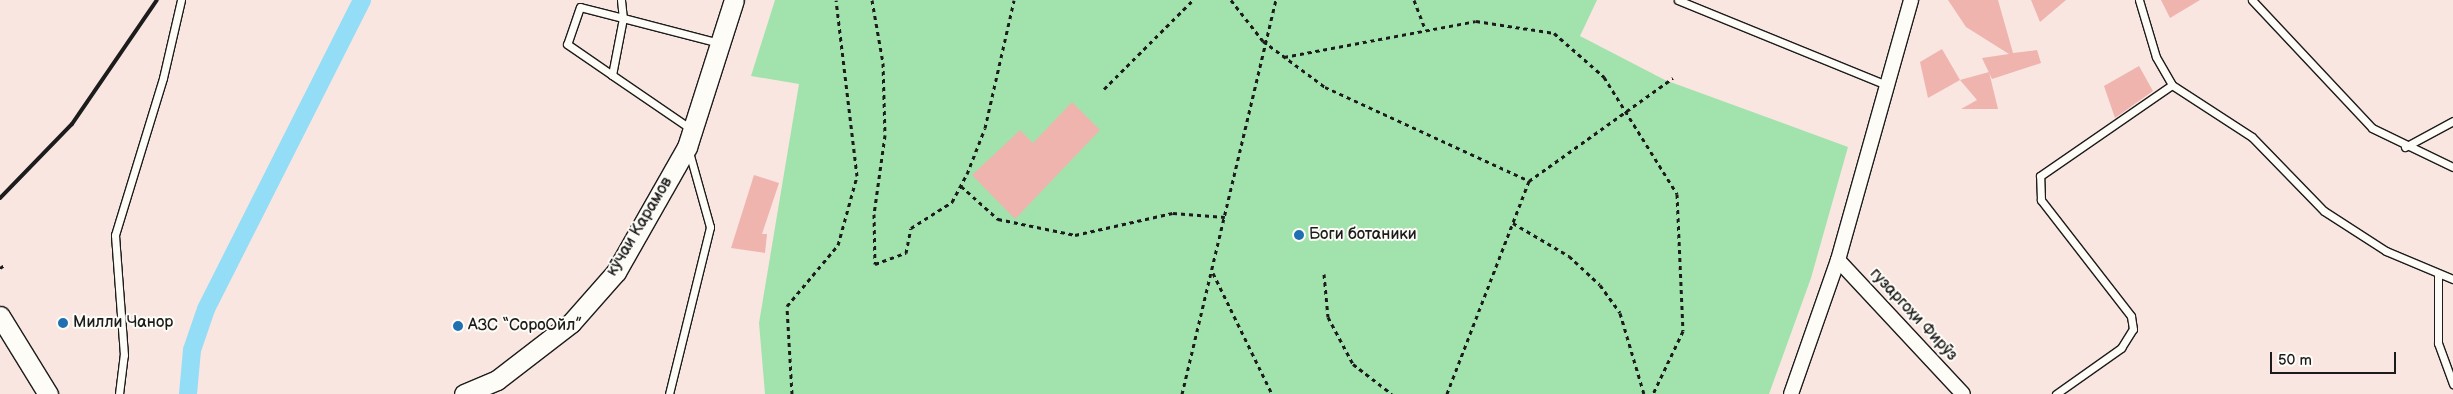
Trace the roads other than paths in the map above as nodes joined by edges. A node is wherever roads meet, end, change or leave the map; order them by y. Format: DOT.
graph roads {
  1 [pos="181,0"];
  2 [pos="621,0"];
  3 [pos="734,0"];
  4 [pos="1678,0"];
  5 [pos="1910,0"];
  6 [pos="2139,0"];
  7 [pos="2252,0"];
  8 [pos="623,18"];
  9 [pos="719,43"];
  10 [pos="612,75"];
  11 [pos="1886,85"];
  12 [pos="2172,85"];
  13 [pos="2453,121"];
  14 [pos="690,139"];
  15 [pos="2405,147"];
  16 [pos="2453,167"];
  17 [pos="1838,260"];
  18 [pos="2438,275"];
  19 [pos="2453,279"];
  20 [pos="0,316"];
  21 [pos="2453,384"];
  22 [pos="48,394"];
  23 [pos="119,394"];
  24 [pos="464,394"];
  25 [pos="668,394"];
  26 [pos="1791,394"];
  27 [pos="1963,394"];
  28 [pos="2056,394"];
  1 -- 23 [label="lane"];
  2 -- 8 [label="lane"];
  3 -- 9 [label="main road, кӯчаи Карамов"];
  4 -- 11 [label="lane"];
  5 -- 11 [label="street"];
  6 -- 12 [label="lane"];
  7 -- 15 [label="lane"];
  8 -- 9 [label="lane"];
  8 -- 10 [label="lane"];
  8 -- 10 [label="lane"];
  9 -- 14 [label="main road, кӯчаи Карамов"];
  10 -- 14 [label="lane"];
  11 -- 17 [label="street"];
  12 -- 18 [label="lane"];
  12 -- 28 [label="lane"];
  13 -- 15 [label="lane"];
  14 -- 24 [label="main road, кӯчаи Карамов"];
  14 -- 25 [label="lane"];
  15 -- 16 [label="lane"];
  17 -- 26 [label="street"];
  17 -- 27 [label="street, гузаргоҳи Фирӯз"];
  18 -- 19 [label="lane"];
  18 -- 21 [label="lane"];
  20 -- 22 [label="main road"];
}
